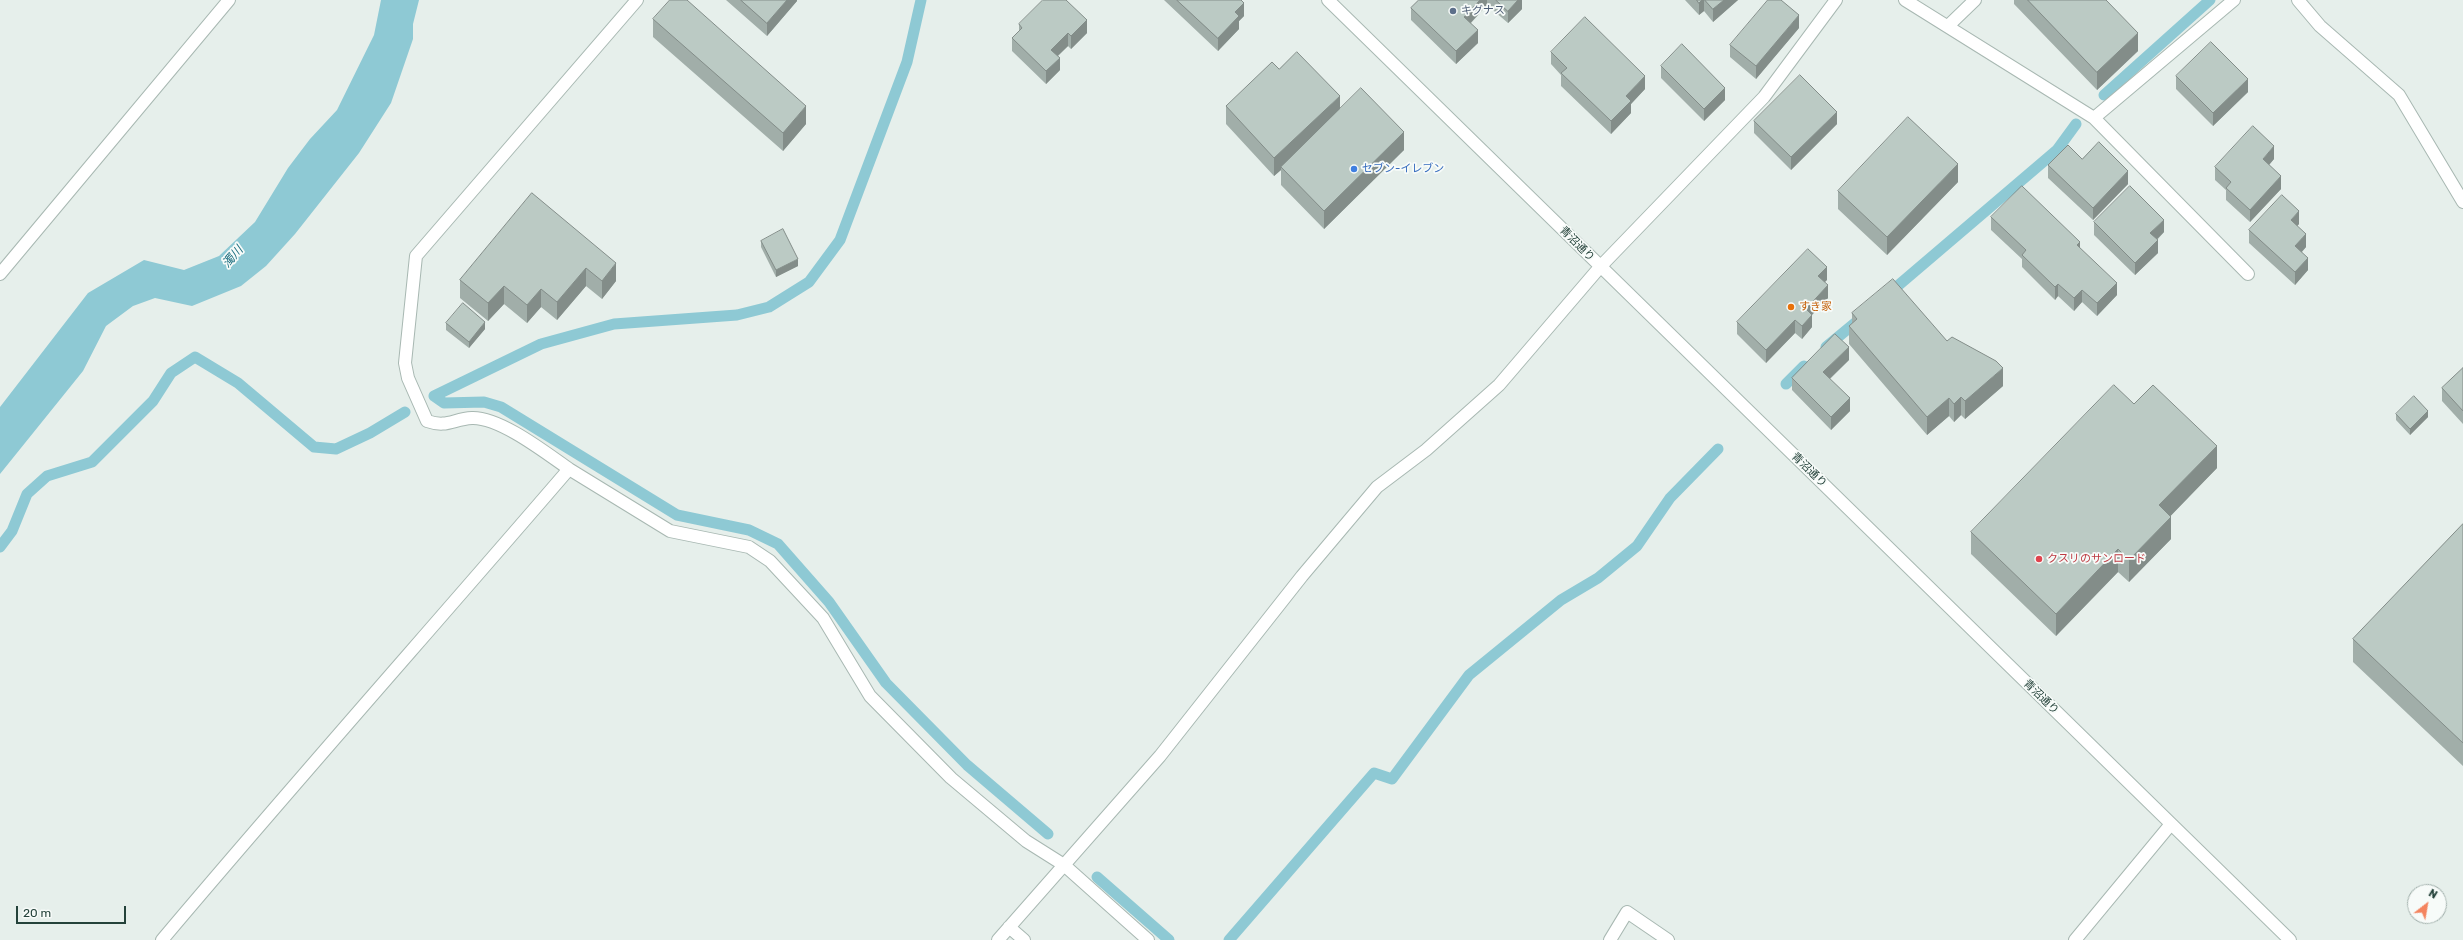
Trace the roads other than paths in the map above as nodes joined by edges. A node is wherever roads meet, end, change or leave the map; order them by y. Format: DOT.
graph roads {
  1 [pos="228,0"];
  2 [pos="637,0"];
  3 [pos="1329,0"];
  4 [pos="1836,0"];
  5 [pos="1904,0"];
  6 [pos="1975,0"];
  7 [pos="2234,0"];
  8 [pos="2298,0"];
  9 [pos="1948,26"];
  10 [pos="2094,118"];
  11 [pos="2463,202"];
  12 [pos="1600,267"];
  13 [pos="0,274"];
  14 [pos="2248,274"];
  15 [pos="569,469"];
  16 [pos="2171,824"];
  17 [pos="1064,865"];
  18 [pos="1009,927"];
  19 [pos="162,940"];
  20 [pos="998,940"];
  21 [pos="1024,940"];
  22 [pos="1148,940"];
  23 [pos="1610,940"];
  24 [pos="1668,940"];
  25 [pos="2075,940"];
  26 [pos="2290,940"];
  1 -- 13 [label="street"];
  2 -- 15 [label="street"];
  3 -- 12 [label="street, 青沼通り"];
  4 -- 12 [label="street"];
  5 -- 9 [label="street"];
  6 -- 9 [label="street"];
  7 -- 10 [label="street"];
  8 -- 11 [label="street"];
  9 -- 10 [label="street"];
  10 -- 14 [label="street"];
  12 -- 16 [label="street, 青沼通り"];
  12 -- 17 [label="street"];
  15 -- 17 [label="street"];
  15 -- 19 [label="street"];
  16 -- 25 [label="street"];
  16 -- 26 [label="street, 青沼通り"];
  17 -- 18 [label="street"];
  17 -- 22 [label="street"];
  18 -- 20 [label="street"];
  18 -- 21 [label="street"];
  23 -- 24 [label="street"];
}
